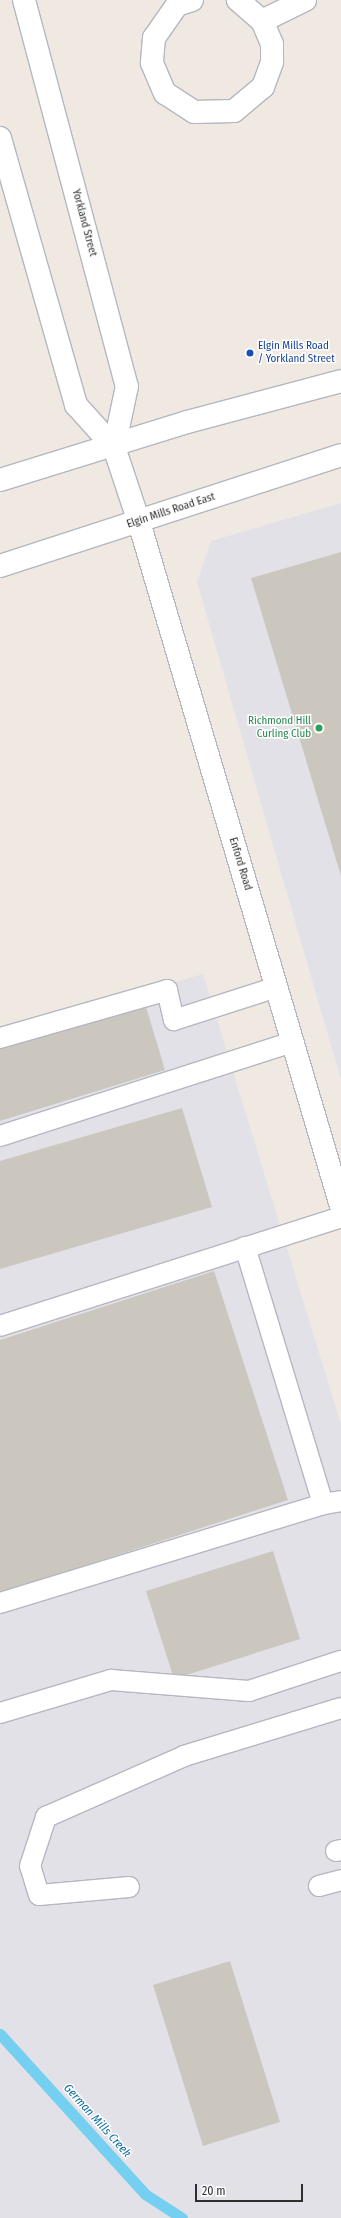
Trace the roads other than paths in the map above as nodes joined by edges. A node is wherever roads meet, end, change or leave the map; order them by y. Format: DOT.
graph roads {
  1 [pos="24,0"];
  2 [pos="192,0"];
  3 [pos="238,0"];
  4 [pos="305,0"];
  5 [pos="262,21"];
  6 [pos="0,138"];
  7 [pos="341,381"];
  8 [pos="114,447"];
  9 [pos="341,455"];
  10 [pos="0,480"];
  11 [pos="139,522"];
  12 [pos="0,566"];
  13 [pos="277,987"];
  14 [pos="0,1038"];
  15 [pos="293,1042"];
  16 [pos="0,1136"];
  17 [pos="341,1206"];
  18 [pos="341,1217"];
  19 [pos="245,1248"];
  20 [pos="0,1326"];
  21 [pos="332,1503"];
  22 [pos="0,1603"];
  23 [pos="341,1661"];
  24 [pos="341,1708"];
  25 [pos="0,1713"];
  26 [pos="341,1880"];
  27 [pos="319,1886"];
  28 [pos="129,1887"];
  1 -- 8 [label="street, Yorkland Street"];
  2 -- 5 [label="street"];
  3 -- 5 [label="street"];
  4 -- 5 [label="street"];
  6 -- 8 [label="street"];
  7 -- 8 [label="street"];
  8 -- 10 [label="street"];
  8 -- 11 [label="street"];
  9 -- 11 [label="street, Elgin Mills Road East"];
  11 -- 12 [label="street, Elgin Mills Road East"];
  11 -- 13 [label="street, Enford Road"];
  13 -- 14 [label="lane"];
  13 -- 15 [label="street, Enford Road"];
  15 -- 16 [label="lane"];
  15 -- 17 [label="street, Enford Road"];
  18 -- 19 [label="lane"];
  19 -- 20 [label="lane"];
  19 -- 21 [label="lane"];
  21 -- 22 [label="lane"];
  23 -- 25 [label="lane"];
  24 -- 28 [label="lane"];
  26 -- 27 [label="lane"];
}
